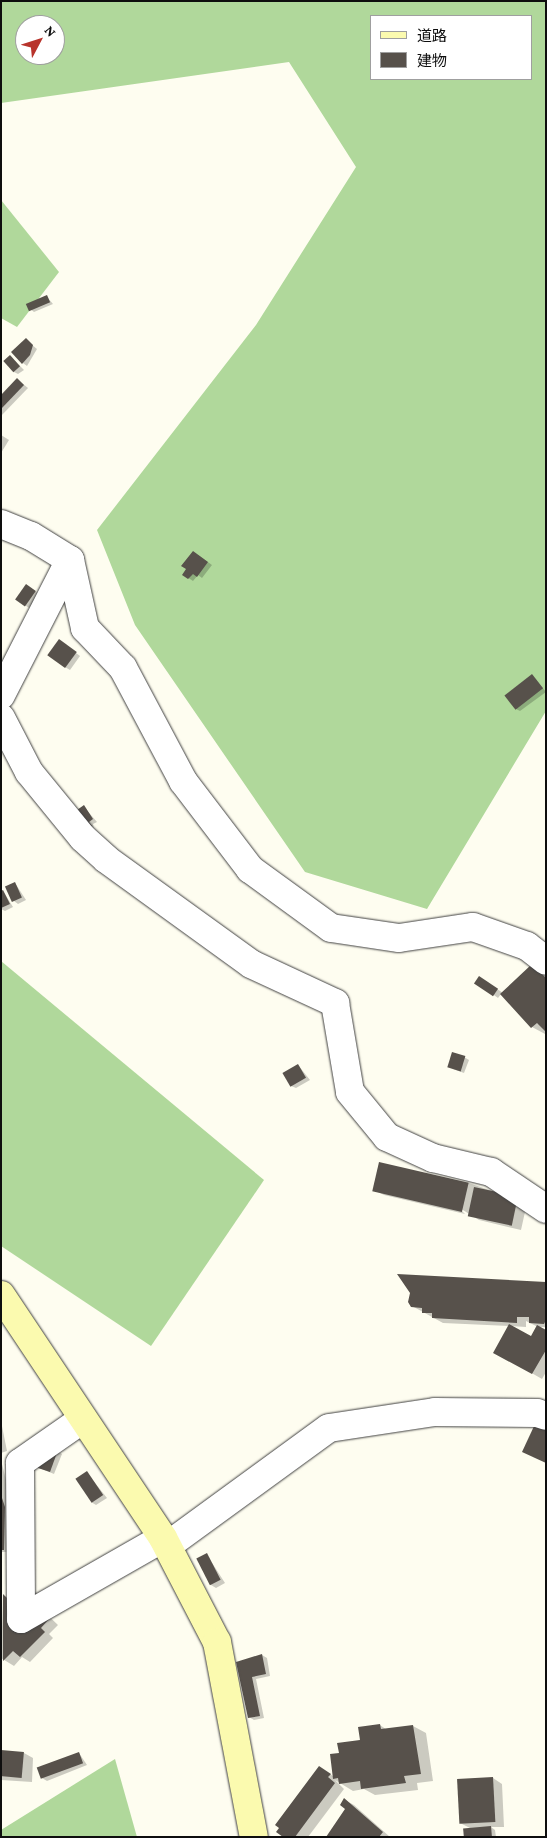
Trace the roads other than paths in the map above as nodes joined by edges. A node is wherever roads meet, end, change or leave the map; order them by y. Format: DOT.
graph roads {
  1 [pos="1,524"];
  2 [pos="70,560"];
  3 [pos="1,695"];
  4 [pos="1,718"];
  5 [pos="546,961"];
  6 [pos="546,1209"];
  7 [pos="1,1295"];
  8 [pos="543,1409"];
  9 [pos="83,1419"];
  10 [pos="165,1542"];
  11 [pos="254,1837"];
  1 -- 2 [label="street"];
  2 -- 3 [label="street"];
  2 -- 5 [label="street"];
  4 -- 6 [label="street"];
  7 -- 9 [label="street"];
  8 -- 10 [label="street"];
  9 -- 10 [label="street"];
  9 -- 10 [label="street"];
  10 -- 11 [label="street"];
}
